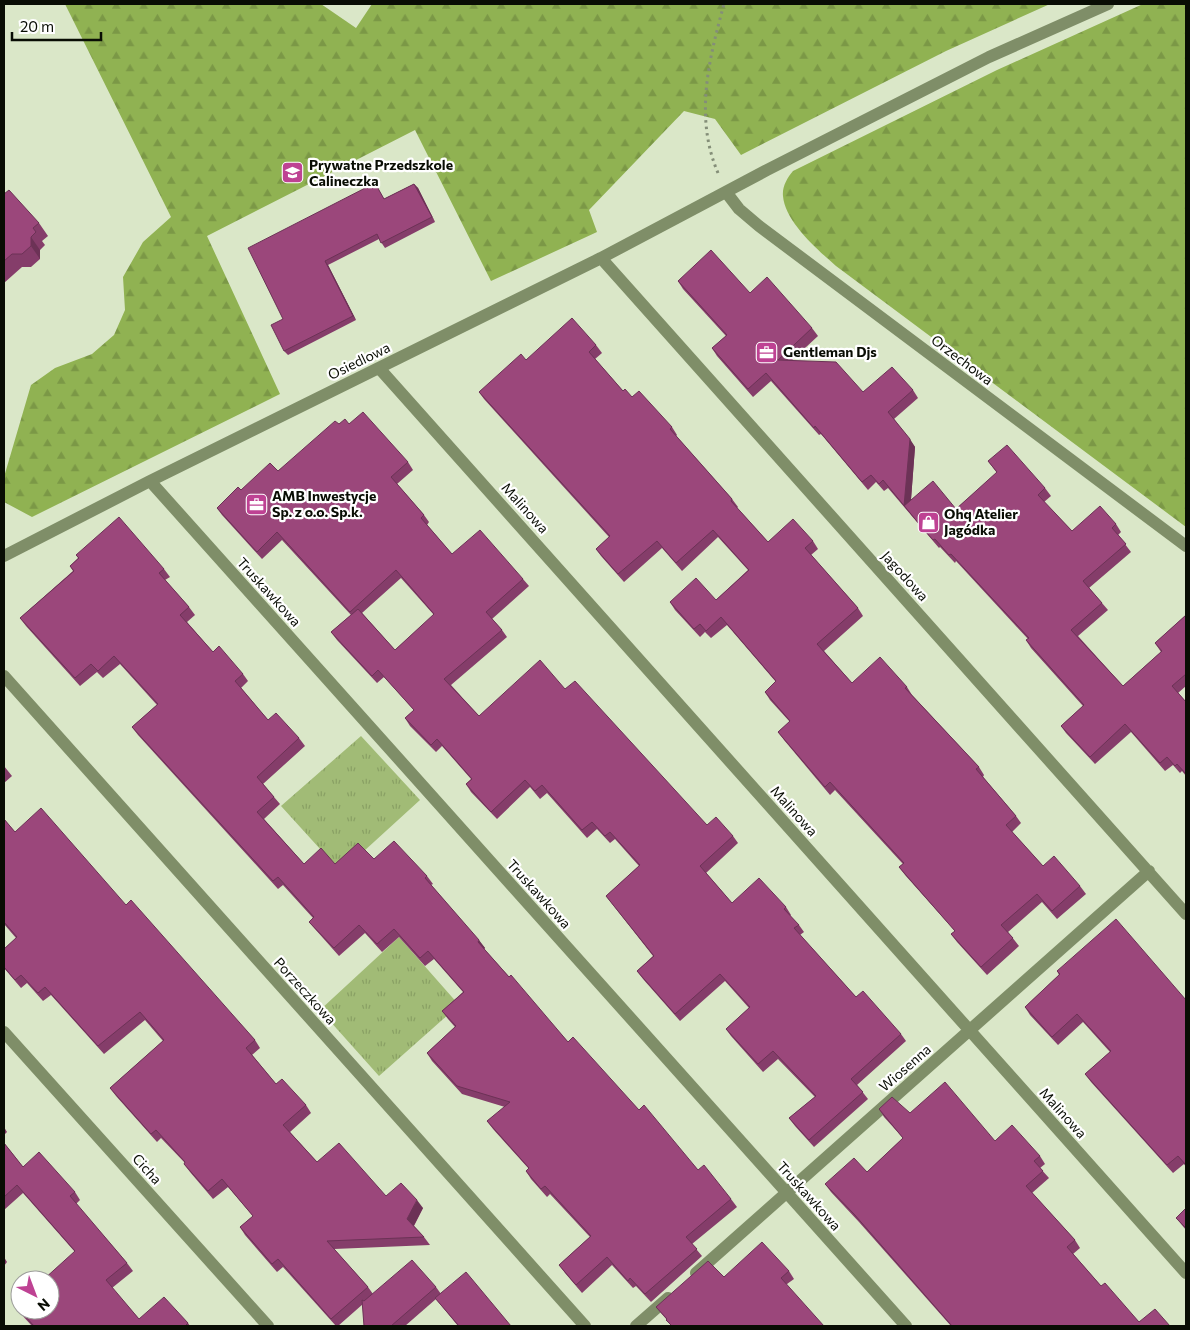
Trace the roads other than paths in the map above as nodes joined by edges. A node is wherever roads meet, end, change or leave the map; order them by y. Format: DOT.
graph roads {
  1 [pos="1108,4"];
  2 [pos="726,192"];
  3 [pos="601,258"];
  4 [pos="379,368"];
  5 [pos="150,481"];
  6 [pos="1186,546"];
  7 [pos="4,556"];
  8 [pos="4,676"];
  9 [pos="1149,872"];
  10 [pos="1186,914"];
  11 [pos="970,1030"];
  12 [pos="4,1032"];
  13 [pos="786,1192"];
  14 [pos="1186,1273"];
  15 [pos="268,1326"];
  16 [pos="585,1326"];
  17 [pos="636,1326"];
  18 [pos="906,1326"];
  1 -- 2 [label="street, Osiedlowa"];
  2 -- 3 [label="street, Osiedlowa"];
  2 -- 6 [label="street, Orzechowa"];
  3 -- 4 [label="street, Osiedlowa"];
  3 -- 9 [label="street, Jagodowa"];
  4 -- 5 [label="street, Osiedlowa"];
  4 -- 11 [label="street, Malinowa"];
  5 -- 7 [label="street, Osiedlowa"];
  5 -- 13 [label="street, Truskawkowa"];
  8 -- 16 [label="street, Porzeczkowa"];
  9 -- 10 [label="street, Jagodowa"];
  9 -- 11 [label="street, Wiosenna"];
  11 -- 13 [label="street, Wiosenna"];
  11 -- 14 [label="street, Malinowa"];
  12 -- 15 [label="street, Cicha"];
  13 -- 17 [label="street, Wiosenna"];
  13 -- 18 [label="street, Truskawkowa"];
}
